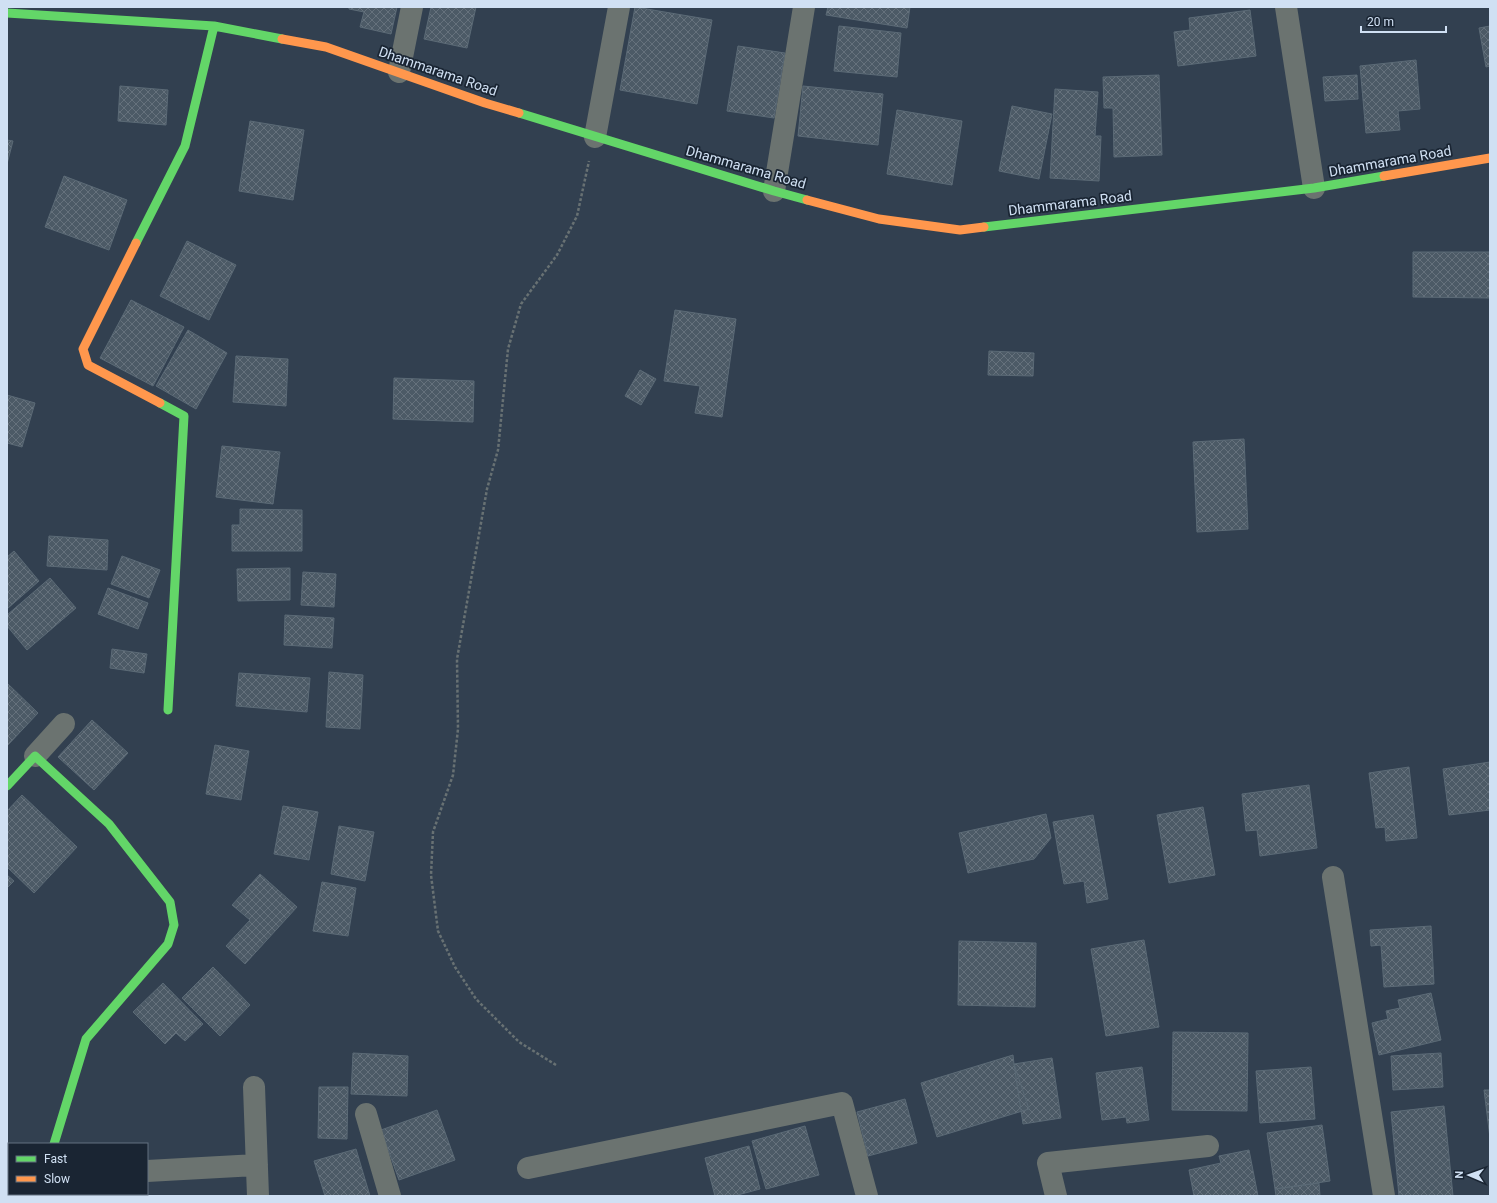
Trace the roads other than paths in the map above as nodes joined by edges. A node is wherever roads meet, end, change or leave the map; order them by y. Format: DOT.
graph roads {
  1 [pos="412,7"];
  2 [pos="619,7"];
  3 [pos="804,7"];
  4 [pos="1286,7"];
  5 [pos="7,13"];
  6 [pos="214,26"];
  7 [pos="399,72"];
  8 [pos="595,137"];
  9 [pos="1490,158"];
  10 [pos="1314,188"];
  11 [pos="774,191"];
  12 [pos="168,710"];
  13 [pos="64,724"];
  14 [pos="35,756"];
  15 [pos="7,786"];
  16 [pos="1333,877"];
  17 [pos="254,1087"];
  18 [pos="366,1114"];
  19 [pos="54,1143"];
  20 [pos="1208,1146"];
  21 [pos="257,1165"];
  22 [pos="528,1168"];
  23 [pos="148,1170"];
  24 [pos="258,1196"];
  25 [pos="390,1196"];
  26 [pos="867,1196"];
  27 [pos="1056,1196"];
  28 [pos="1384,1196"];
  1 -- 7 [label="street"];
  2 -- 8 [label="street"];
  3 -- 11 [label="street"];
  4 -- 10 [label="street"];
  5 -- 6 [label="street, Dhammarama Road"];
  6 -- 7 [label="street, Dhammarama Road"];
  6 -- 12 [label="street"];
  7 -- 8 [label="street, Dhammarama Road"];
  8 -- 11 [label="street, Dhammarama Road"];
  9 -- 10 [label="street, Dhammarama Road"];
  10 -- 11 [label="street, Dhammarama Road"];
  13 -- 14 [label="street"];
  14 -- 15 [label="street"];
  14 -- 19 [label="street"];
  16 -- 28 [label="street"];
  17 -- 21 [label="street"];
  18 -- 25 [label="street"];
  20 -- 27 [label="street"];
  21 -- 23 [label="street"];
  21 -- 24 [label="street"];
  22 -- 26 [label="street"];
}
